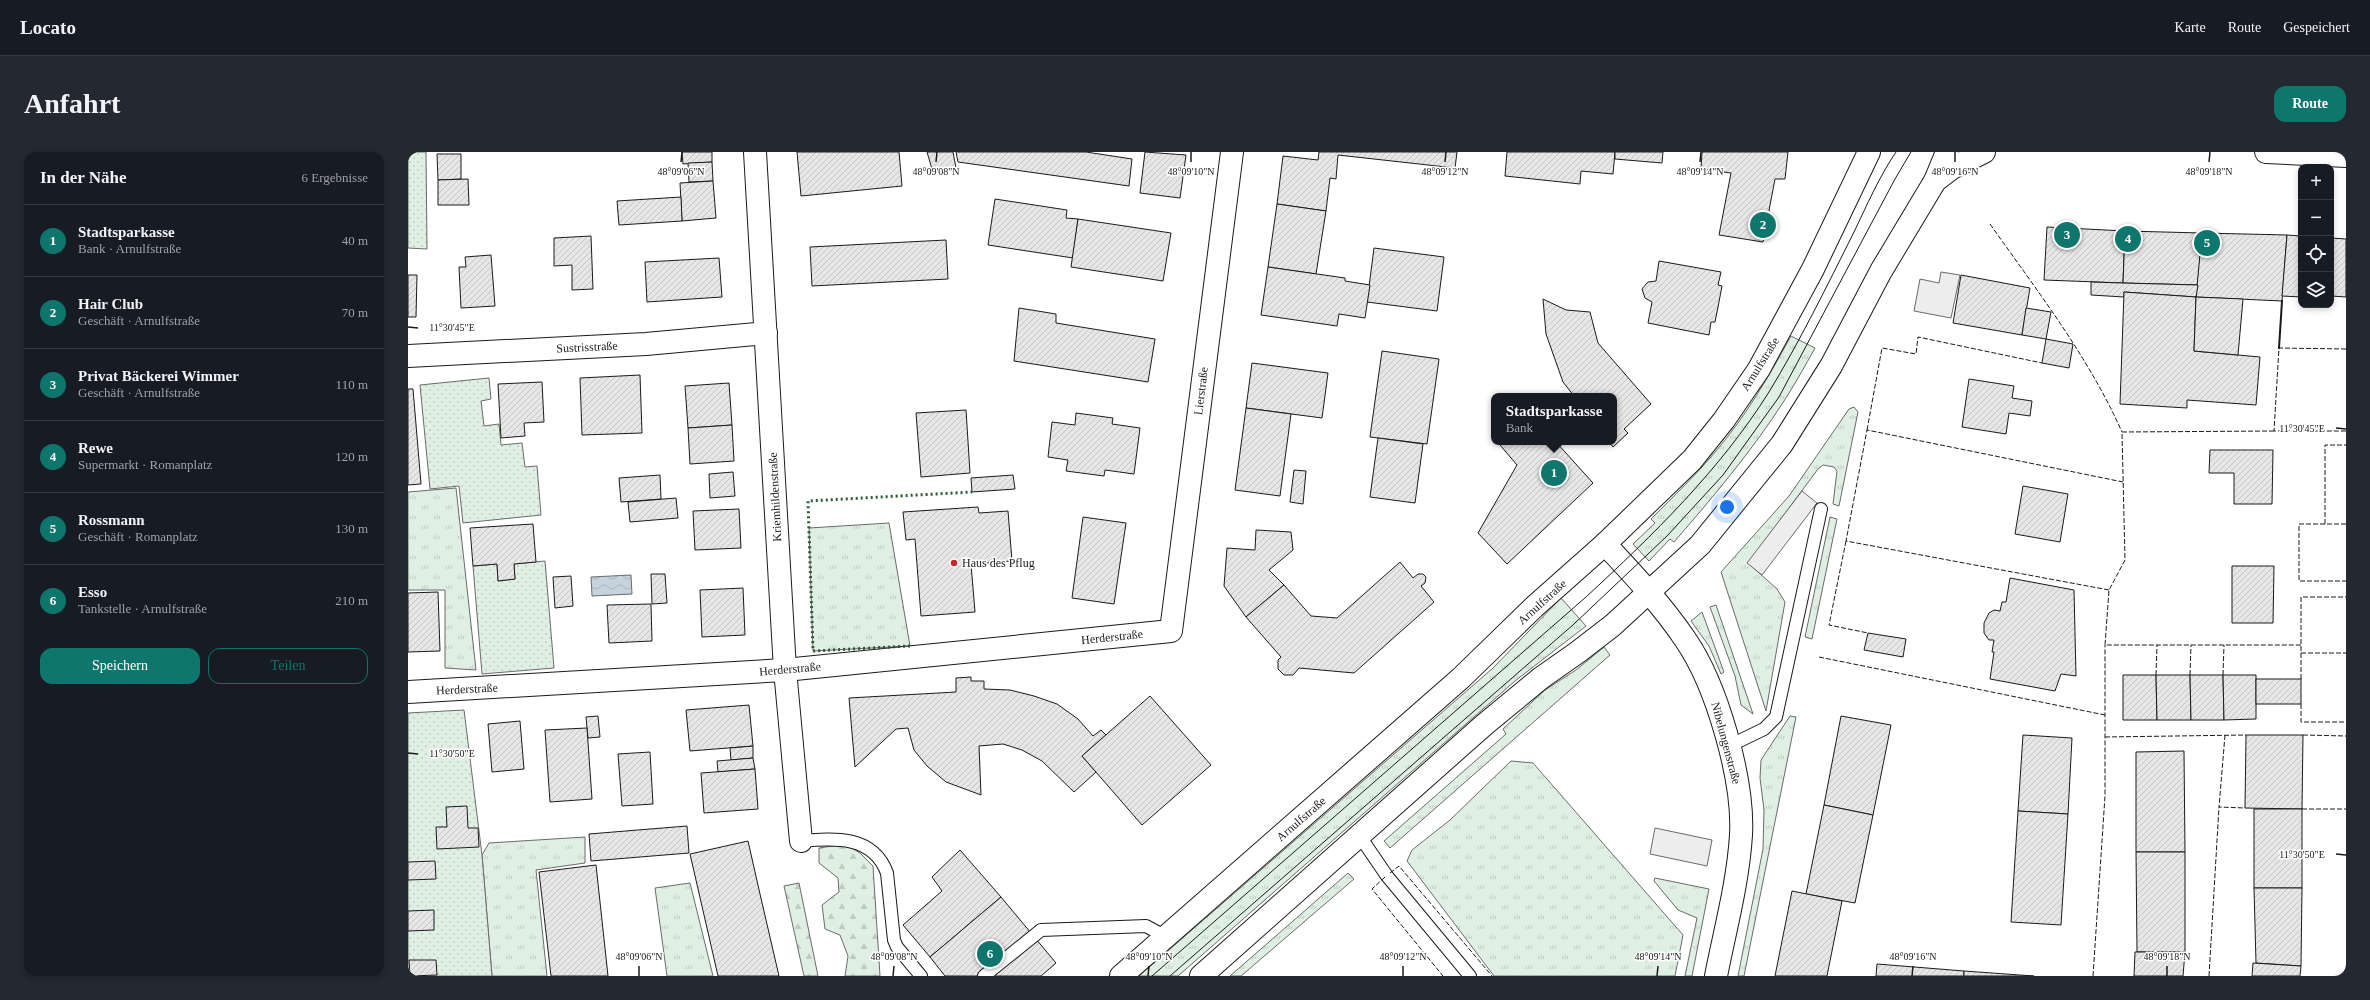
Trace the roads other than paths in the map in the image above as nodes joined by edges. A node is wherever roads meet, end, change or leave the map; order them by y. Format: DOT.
graph roads {
  1 [pos="755,152"];
  2 [pos="1232,152"];
  3 [pos="1869,152"];
  4 [pos="1947,152"];
  5 [pos="1984,152"];
  6 [pos="2266,152"];
  7 [pos="2346,156"];
  8 [pos="1935,181"];
  9 [pos="766,333"];
  10 [pos="408,356"];
  11 [pos="1821,509"];
  12 [pos="1605,544"];
  13 [pos="1649,592"];
  14 [pos="1171,631"];
  15 [pos="786,670"];
  16 [pos="408,692"];
  17 [pos="1729,746"];
  18 [pos="1359,835"];
  19 [pos="801,841"];
  20 [pos="1166,937"];
  21 [pos="921,976"];
  22 [pos="984,976"];
  23 [pos="1121,976"];
  24 [pos="1201,976"];
  25 [pos="1470,976"];
  26 [pos="1716,976"];
  1 -- 9 [label="street, Kriemhildenstraße"];
  2 -- 14 [label="street, Lierstraße"];
  3 -- 12 [label="street, Arnulfstraße"];
  4 -- 8 [label="street"];
  5 -- 8 [label="street"];
  6 -- 7 [label="street"];
  8 -- 13 [label="street"];
  9 -- 10 [label="street, Sustrisstraße"];
  9 -- 15 [label="street, Kriemhildenstraße"];
  11 -- 17 [label="lane"];
  12 -- 13 [label="street, Nibelungenstraße"];
  12 -- 20 [label="street, Arnulfstraße"];
  13 -- 17 [label="street, Nibelungenstraße"];
  13 -- 18 [label="street"];
  14 -- 15 [label="street, Herderstraße"];
  15 -- 16 [label="street, Herderstraße"];
  15 -- 19 [label="street, Kriemhildenstraße"];
  17 -- 26 [label="street, Nibelungenstraße"];
  18 -- 24 [label="street"];
  18 -- 25 [label="lane"];
  19 -- 21 [label="lane"];
  20 -- 22 [label="lane"];
  20 -- 23 [label="street, Arnulfstraße"];
}
